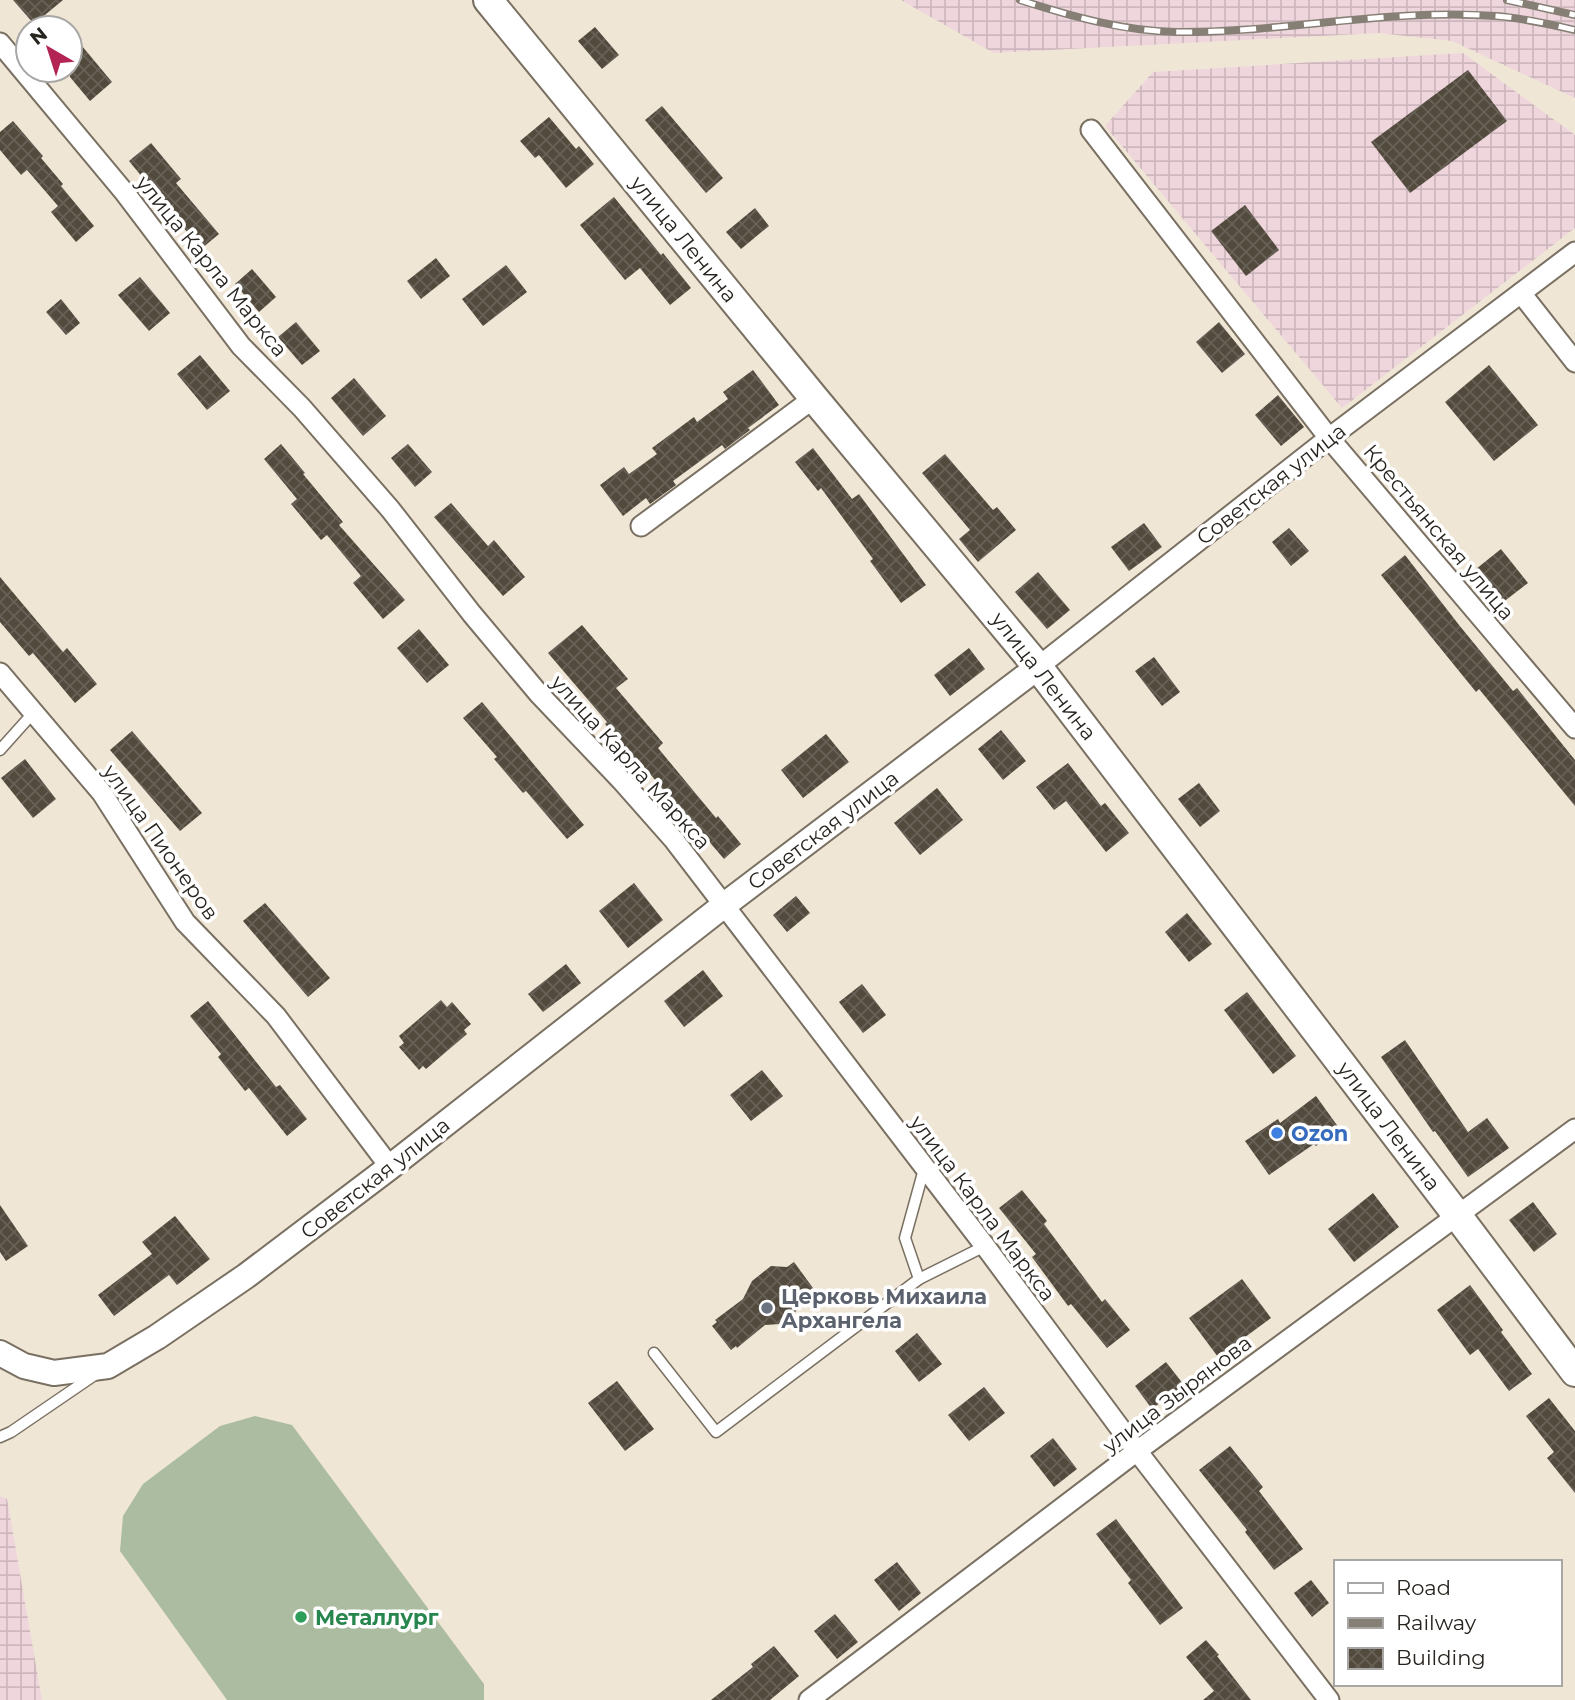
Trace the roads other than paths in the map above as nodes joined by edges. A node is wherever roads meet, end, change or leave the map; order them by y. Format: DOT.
graph roads {
  1 [pos="488,0"];
  2 [pos="0,43"];
  3 [pos="1091,130"];
  4 [pos="1575,252"];
  5 [pos="1521,293"];
  6 [pos="1575,362"];
  7 [pos="814,398"];
  8 [pos="1329,438"];
  9 [pos="641,526"];
  10 [pos="1038,667"];
  11 [pos="0,673"];
  12 [pos="34,712"];
  13 [pos="1575,728"];
  14 [pos="0,750"];
  15 [pos="723,906"];
  16 [pos="1575,1129"];
  17 [pos="390,1167"];
  18 [pos="924,1168"];
  19 [pos="1457,1215"];
  20 [pos="985,1246"];
  21 [pos="919,1279"];
  22 [pos="0,1353"];
  23 [pos="654,1353"];
  24 [pos="108,1366"];
  25 [pos="1575,1372"];
  26 [pos="0,1437"];
  27 [pos="1137,1451"];
  28 [pos="809,1700"];
  29 [pos="1329,1700"];
  1 -- 7 [label="main road, улица Ленина"];
  2 -- 15 [label="street, улица Карла Маркса"];
  3 -- 8 [label="street, Крестьянская улица"];
  4 -- 5 [label="street, Советская улица"];
  5 -- 6 [label="street"];
  5 -- 8 [label="street, Советская улица"];
  7 -- 9 [label="street"];
  7 -- 10 [label="main road, улица Ленина"];
  8 -- 10 [label="street, Советская улица"];
  8 -- 13 [label="street, Крестьянская улица"];
  10 -- 15 [label="street, Советская улица"];
  10 -- 19 [label="main road, улица Ленина"];
  11 -- 12 [label="street, улица Пионеров"];
  12 -- 14 [label="lane"];
  12 -- 17 [label="street, улица Пионеров"];
  15 -- 17 [label="street, Советская улица"];
  15 -- 18 [label="street, улица Карла Маркса"];
  16 -- 19 [label="street, улица Зырянова"];
  17 -- 24 [label="street, Советская улица"];
  18 -- 20 [label="street, улица Карла Маркса"];
  18 -- 21 [label="lane"];
  19 -- 25 [label="main road, улица Ленина"];
  19 -- 27 [label="street, улица Зырянова"];
  20 -- 21 [label="lane"];
  20 -- 27 [label="street, улица Карла Маркса"];
  21 -- 23 [label="lane"];
  22 -- 24 [label="street, Советская улица"];
  24 -- 26 [label="lane"];
  27 -- 28 [label="street, улица Зырянова"];
  27 -- 29 [label="street, улица Карла Маркса"];
}
